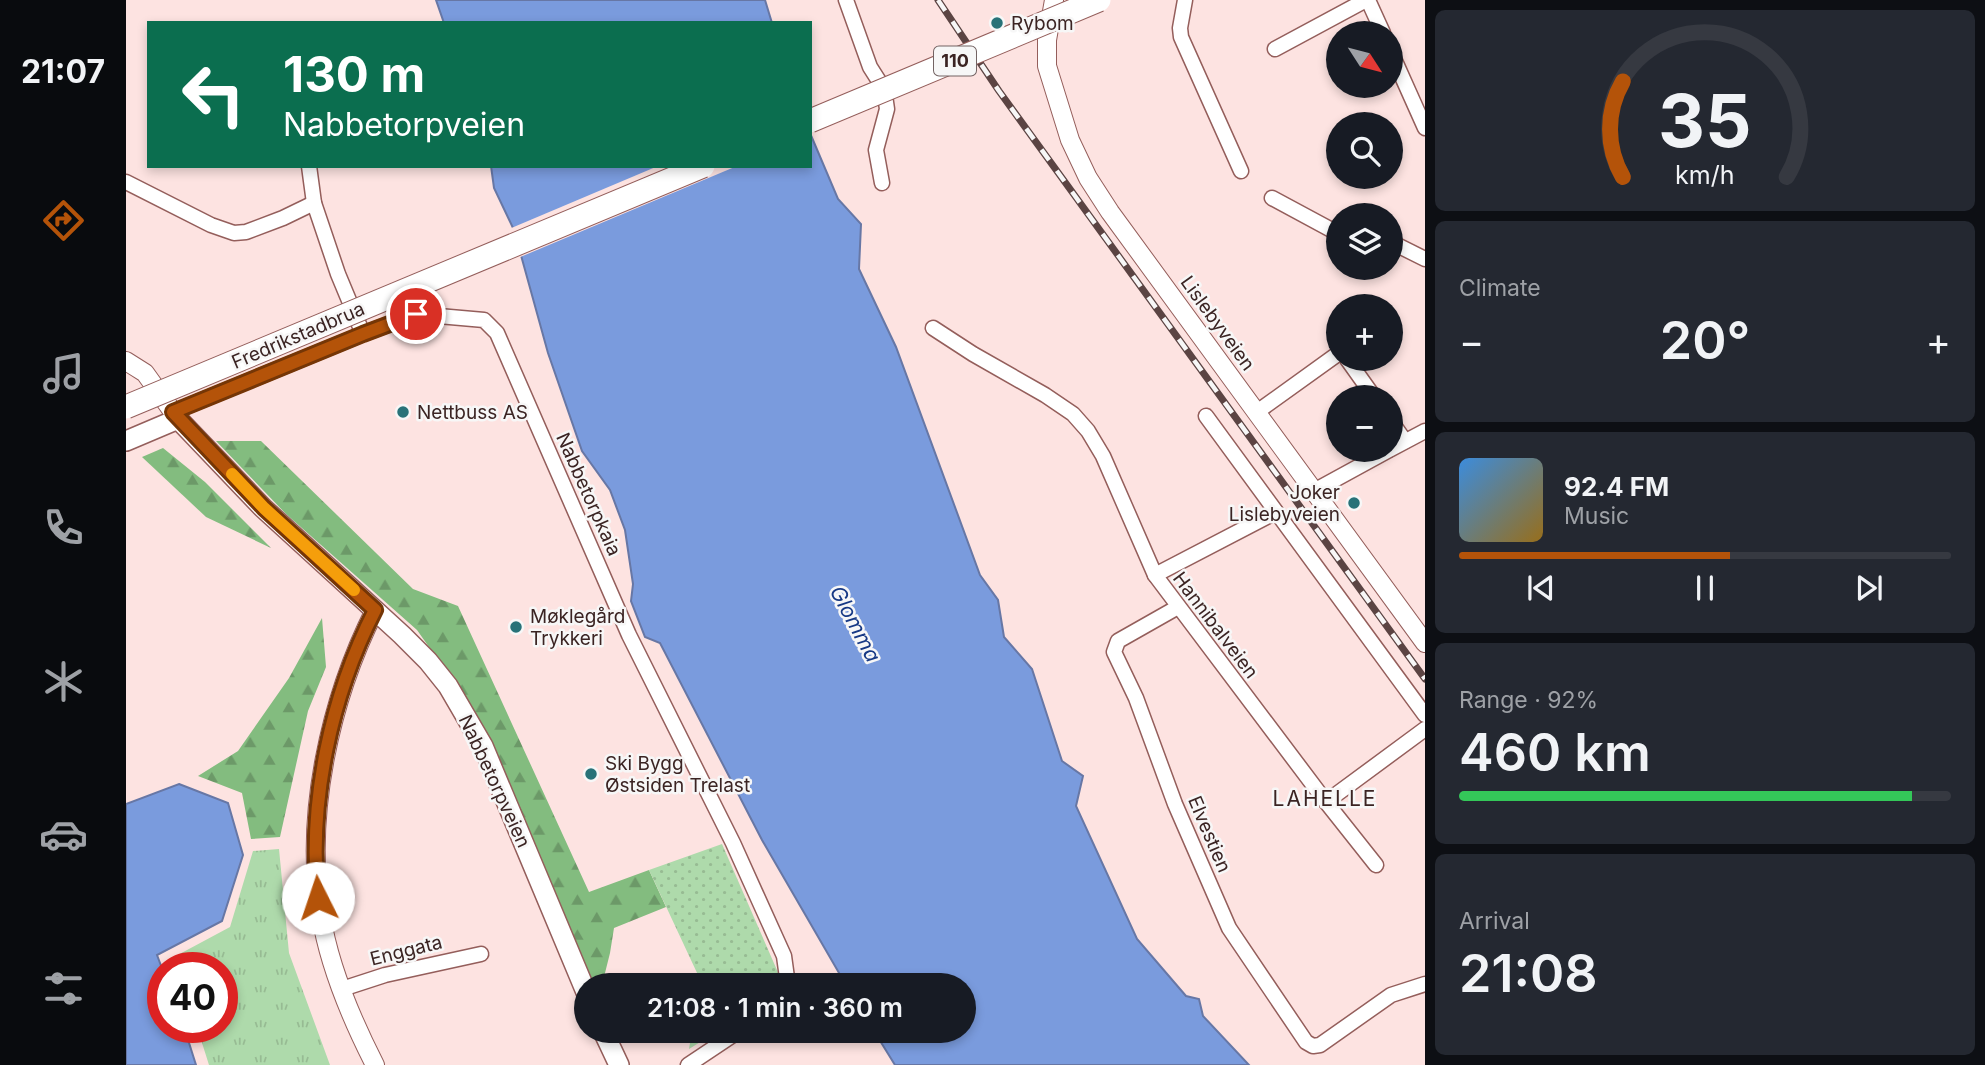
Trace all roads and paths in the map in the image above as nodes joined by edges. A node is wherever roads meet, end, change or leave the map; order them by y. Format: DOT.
graph roads {
  1 [pos="846,0"];
  2 [pos="1054,0"];
  3 [pos="1099,0"];
  4 [pos="1185,0"];
  5 [pos="1367,0"];
  6 [pos="1377,21"];
  7 [pos="1275,49"];
  8 [pos="1404,81"];
  9 [pos="812,120"];
  10 [pos="1425,128"];
  11 [pos="309,168"];
  12 [pos="698,168"];
  13 [pos="1241,171"];
  14 [pos="126,182"];
  15 [pos="882,183"];
  16 [pos="1272,198"];
  17 [pos="314,203"];
  18 [pos="1326,227"];
  19 [pos="1403,248"];
  20 [pos="1425,259"];
  21 [pos="933,328"];
  22 [pos="363,334"];
  23 [pos="126,361"];
  24 [pos="1326,362"];
  25 [pos="126,407"];
  26 [pos="1256,412"];
  27 [pos="176,416"];
  28 [pos="1206,416"];
  29 [pos="1425,431"];
  30 [pos="1403,438"];
  31 [pos="126,441"];
  32 [pos="1405,441"];
  33 [pos="1366,462"];
  34 [pos="1314,491"];
  35 [pos="1276,512"];
  36 [pos="1155,575"];
  37 [pos="1178,607"];
  38 [pos="375,610"];
  39 [pos="1425,643"];
  40 [pos="1425,715"];
  41 [pos="1425,729"];
  42 [pos="1326,802"];
  43 [pos="1376,865"];
  44 [pos="481,954"];
  45 [pos="578,973"];
  46 [pos="786,973"];
  47 [pos="1425,984"];
  48 [pos="342,989"];
  49 [pos="609,1043"];
  50 [pos="721,1043"];
  51 [pos="375,1065"];
  52 [pos="619,1065"];
  53 [pos="688,1065"];
  1 -- 15 [label="street"];
  2 -- 26 [label="street, Lislebyveien"];
  3 -- 9 [label="highway, 110, bridge"];
  4 -- 13 [label="street"];
  5 -- 6 [label="street"];
  5 -- 7 [label="street"];
  8 -- 10 [label="street"];
  11 -- 17 [label="street"];
  12 -- 25 [label="highway, Fredrikstadbrua, bridge"];
  14 -- 17 [label="street"];
  16 -- 18 [label="street"];
  17 -- 22 [label="street"];
  19 -- 20 [label="street"];
  21 -- 36 [label="street, Hannibalveien"];
  22 -- 27 [label="street, Nabbetorpkaia"];
  22 -- 46 [label="street, Nabbetorpkaia"];
  23 -- 27 [label="street, Nabbetorpveien"];
  24 -- 26 [label="street"];
  26 -- 34 [label="street, Lislebyveien"];
  27 -- 31 [label="main road"];
  27 -- 38 [label="main road, Nabbetorpveien"];
  28 -- 35 [label="street"];
  29 -- 32 [label="street"];
  30 -- 32 [label="street"];
  33 -- 34 [label="street"];
  34 -- 39 [label="street, Lislebyveien"];
  35 -- 36 [label="street"];
  35 -- 40 [label="street"];
  36 -- 37 [label="street, Hannibalveien"];
  37 -- 42 [label="street, Hannibalveien"];
  37 -- 47 [label="street, Elvestien"];
  38 -- 45 [label="main road, Nabbetorpveien"];
  38 -- 48 [label="street"];
  41 -- 42 [label="street"];
  42 -- 43 [label="street, Hannibalveien"];
  44 -- 48 [label="street, Enggata"];
  48 -- 51 [label="street"];
  49 -- 52 [label="main road"];
  50 -- 53 [label="street"];
}
